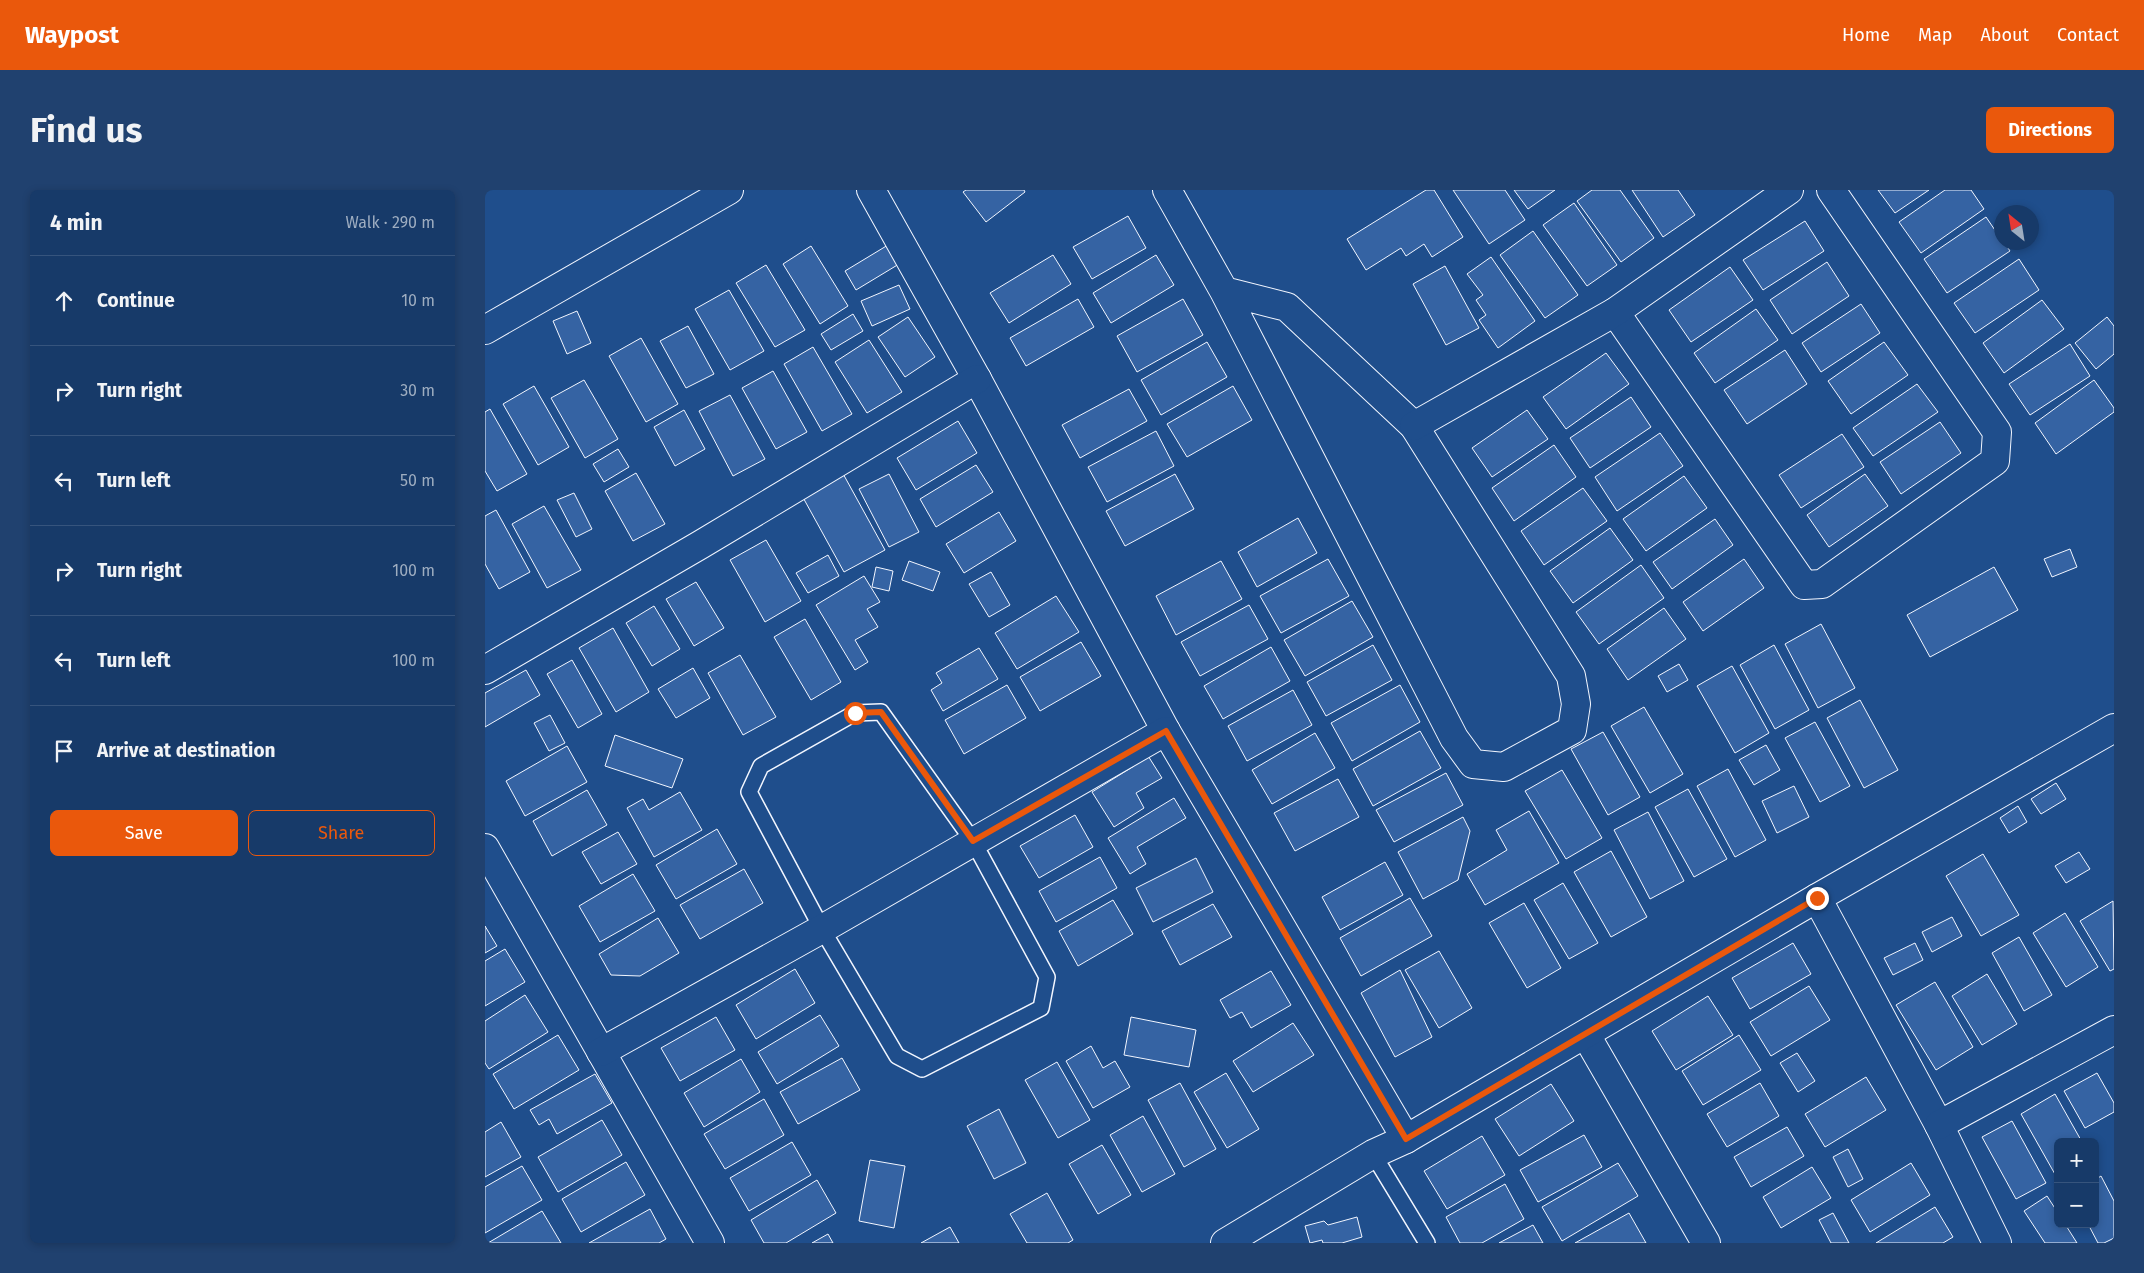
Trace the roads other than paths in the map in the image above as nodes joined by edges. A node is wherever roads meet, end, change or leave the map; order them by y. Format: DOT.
graph roads {
  1 [pos="729,190"];
  2 [pos="871,190"];
  3 [pos="1167,190"];
  4 [pos="1789,190"];
  5 [pos="1831,190"];
  6 [pos="1224,291"];
  7 [pos="1615,312"];
  8 [pos="485,330"];
  9 [pos="977,380"];
  10 [pos="1414,426"];
  11 [pos="485,670"];
  12 [pos="2114,728"];
  13 [pos="1166,731"];
  14 [pos="973,841"];
  15 [pos="485,848"];
  16 [pos="1817,898"];
  17 [pos="822,929"];
  18 [pos="2114,1030"];
  19 [pos="1586,1035"];
  20 [pos="601,1052"];
  21 [pos="1939,1125"];
  22 [pos="1406,1139"];
  23 [pos="1373,1154"];
  24 [pos="710,1243"];
  25 [pos="1225,1243"];
  26 [pos="1427,1243"];
  27 [pos="1706,1243"];
  28 [pos="1997,1243"];
  1 -- 8 [label="street"];
  2 -- 9 [label="street"];
  3 -- 6 [label="street"];
  4 -- 7 [label="street"];
  5 -- 7 [label="street"];
  6 -- 10 [label="street"];
  6 -- 10 [label="street"];
  7 -- 10 [label="street"];
  9 -- 11 [label="street"];
  9 -- 13 [label="street"];
  12 -- 16 [label="street"];
  13 -- 14 [label="street"];
  13 -- 22 [label="street"];
  14 -- 17 [label="street"];
  14 -- 17 [label="lane"];
  14 -- 17 [label="lane"];
  15 -- 20 [label="street"];
  16 -- 19 [label="street"];
  16 -- 21 [label="street"];
  17 -- 20 [label="street"];
  18 -- 21 [label="street"];
  19 -- 22 [label="street"];
  19 -- 27 [label="street"];
  20 -- 24 [label="street"];
  21 -- 28 [label="street"];
  22 -- 23 [label="street"];
  23 -- 25 [label="street"];
  23 -- 26 [label="lane"];
}
